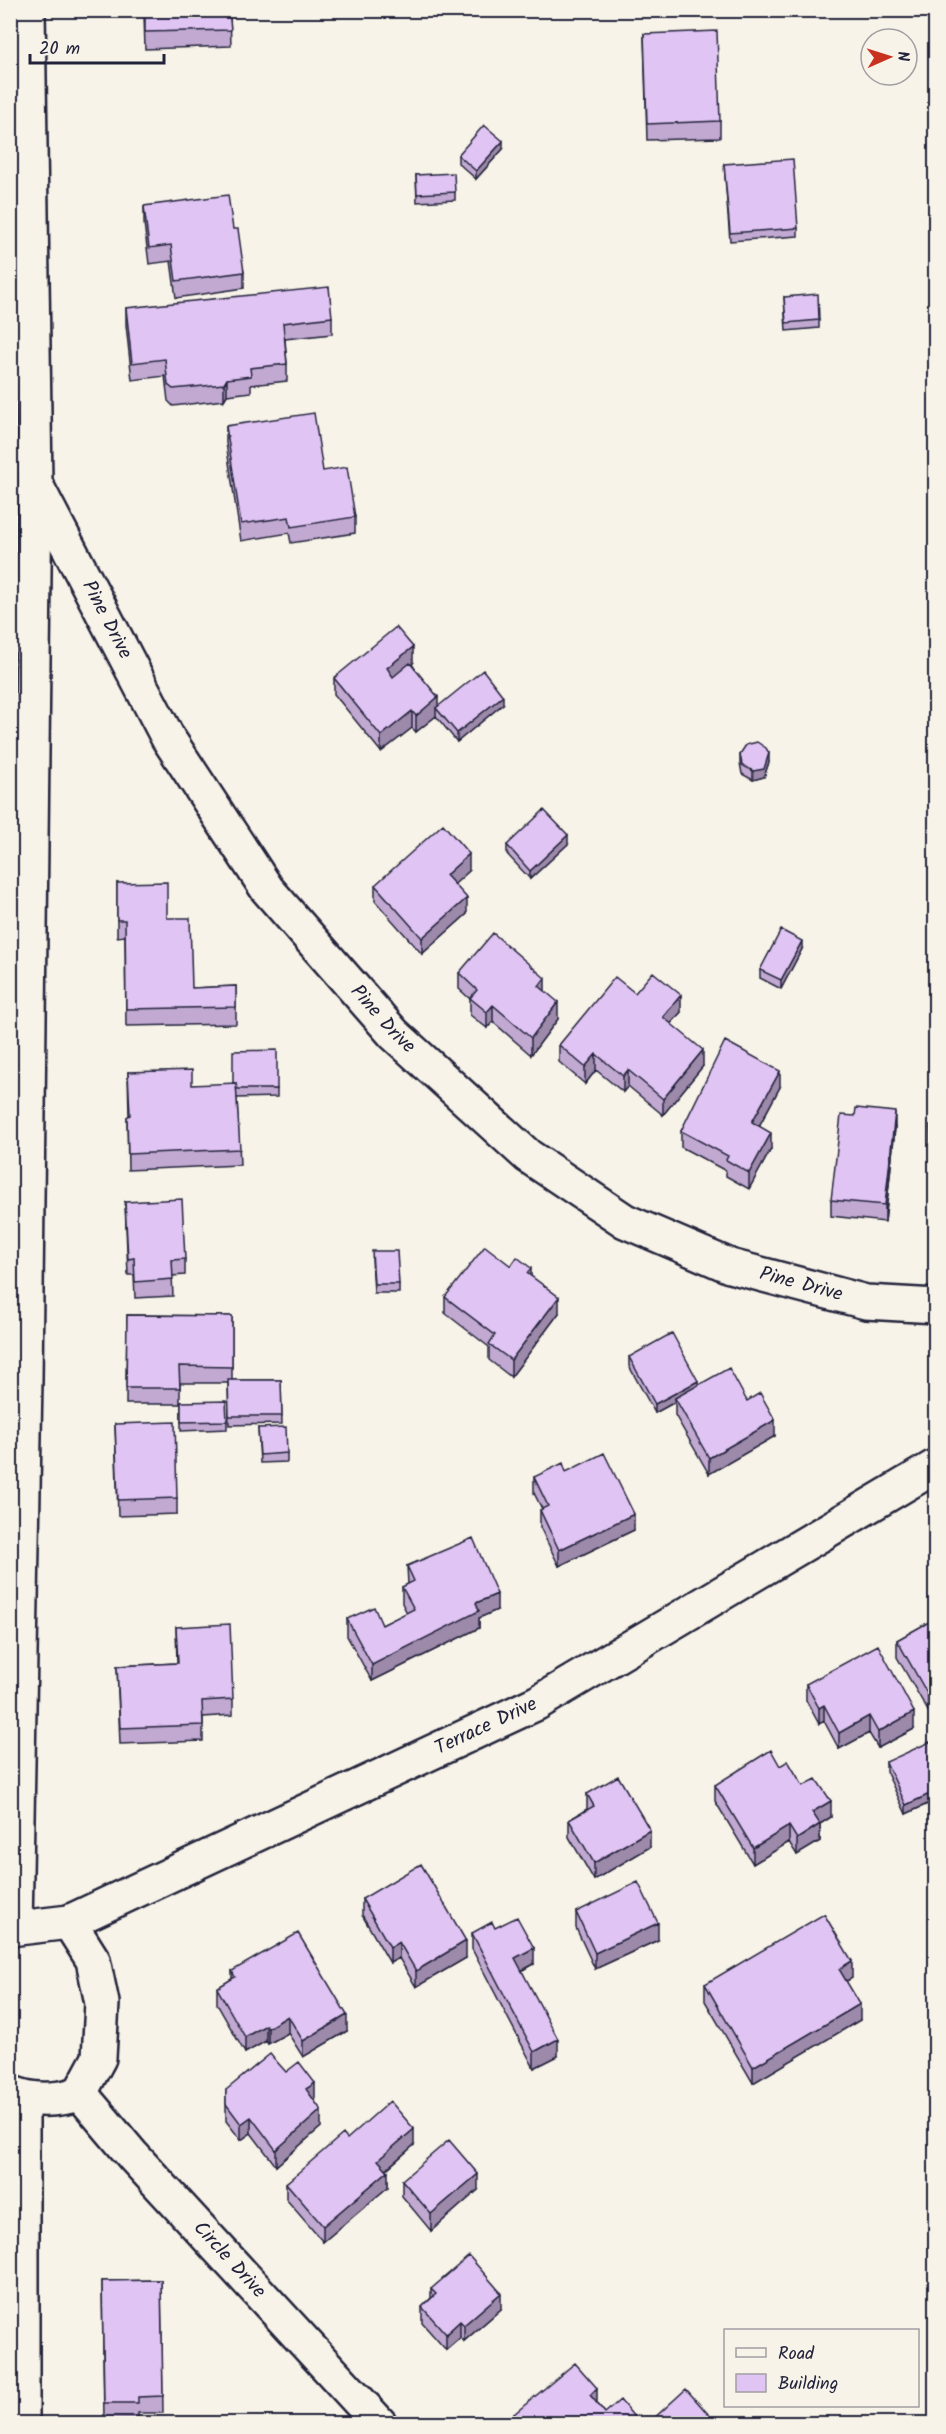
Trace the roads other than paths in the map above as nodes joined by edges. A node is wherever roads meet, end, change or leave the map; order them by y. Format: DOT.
graph roads {
  1 [pos="28,10"];
  2 [pos="35,482"];
  3 [pos="936,1306"];
  4 [pos="936,1466"];
  5 [pos="69,1922"];
  6 [pos="13,1928"];
  7 [pos="80,2093"];
  8 [pos="16,2095"];
  9 [pos="22,2424"];
  10 [pos="380,2424"];
  1 -- 2 [label="street"];
  2 -- 3 [label="street, Pine Drive"];
  2 -- 6 [label="street"];
  4 -- 5 [label="street, Terrace Drive"];
  5 -- 6 [label="street, Terrace Drive"];
  5 -- 7 [label="street"];
  7 -- 8 [label="street"];
  7 -- 10 [label="street, Circle Drive"];
  8 -- 9 [label="street"];
}
